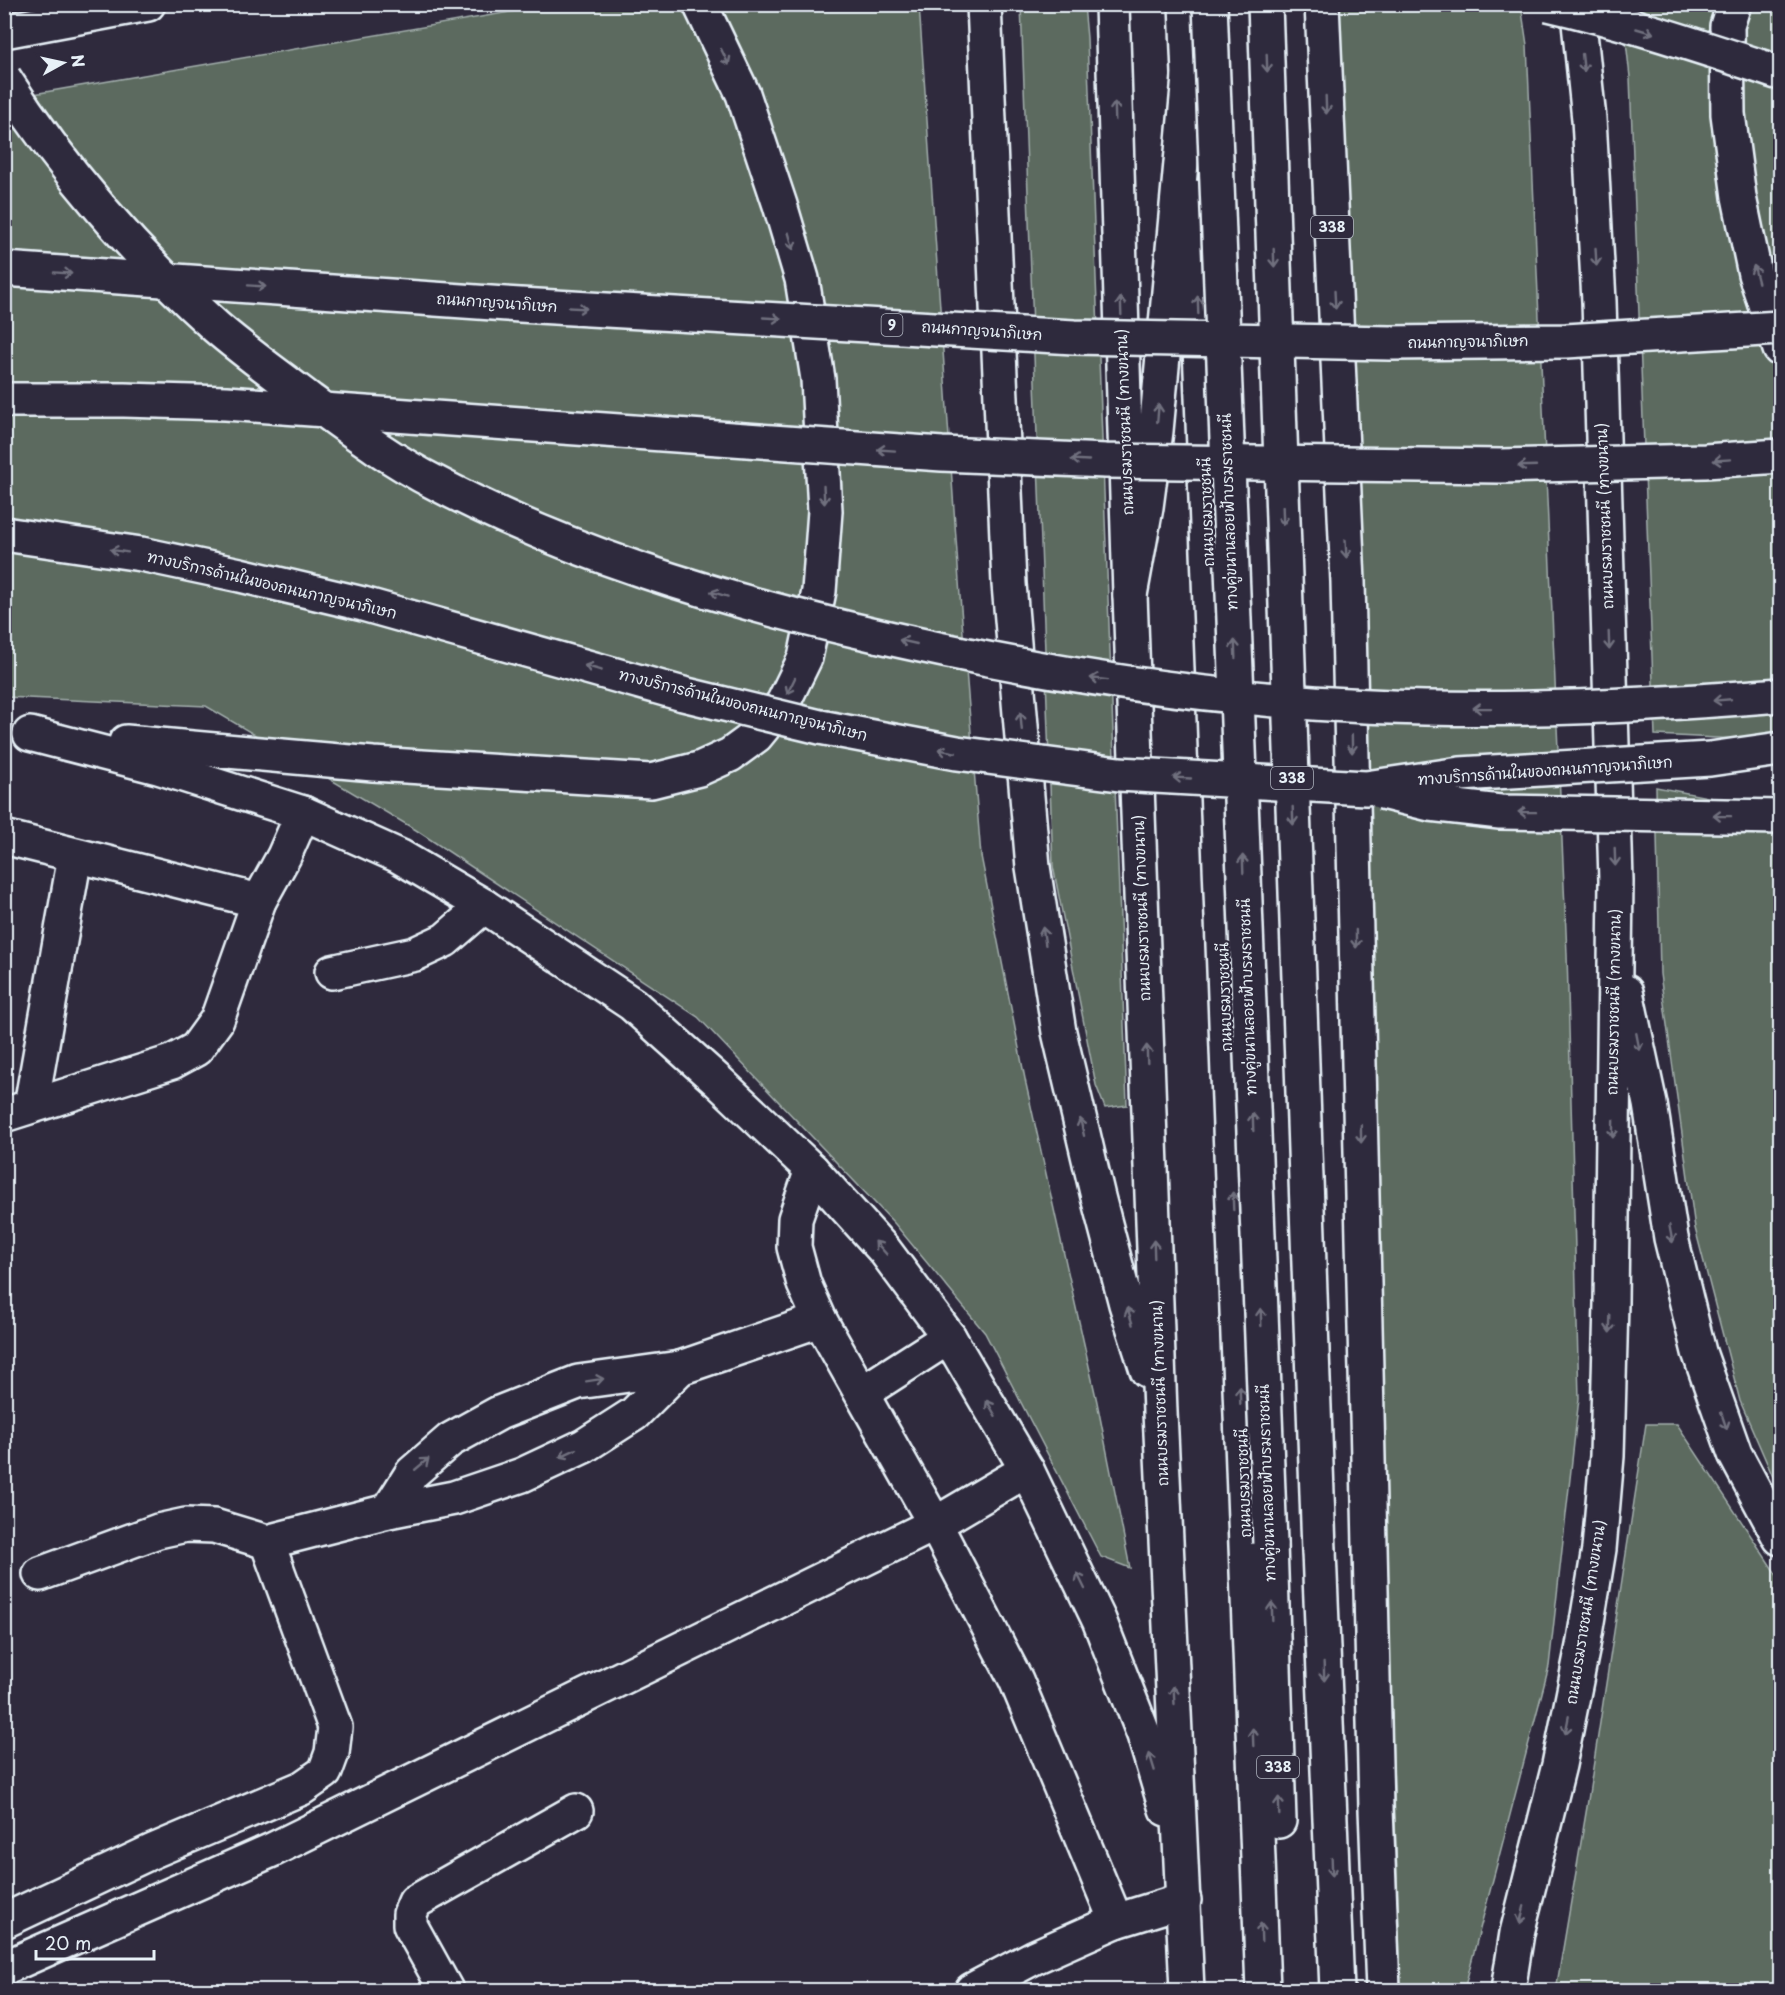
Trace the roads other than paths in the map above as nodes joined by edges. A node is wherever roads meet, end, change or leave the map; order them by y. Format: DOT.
graph roads {
  1 [pos="148,4"];
  2 [pos="700,4"];
  3 [pos="984,4"];
  4 [pos="1112,4"];
  5 [pos="1186,4"];
  6 [pos="1210,4"];
  7 [pos="1265,4"];
  8 [pos="1322,4"];
  9 [pos="1548,4"];
  10 [pos="1577,4"];
  11 [pos="1734,4"];
  12 [pos="4,31"];
  13 [pos="1780,73"];
  14 [pos="1189,76"];
  15 [pos="4,78"];
  16 [pos="4,269"];
  17 [pos="1780,328"];
  18 [pos="1780,349"];
  19 [pos="4,400"];
  20 [pos="1780,456"];
  21 [pos="4,534"];
  22 [pos="1130,595"];
  23 [pos="1780,695"];
  24 [pos="17,732"];
  25 [pos="1780,749"];
  26 [pos="1366,788"];
  27 [pos="303,813"];
  28 [pos="1780,817"];
  29 [pos="4,837"];
  30 [pos="75,856"];
  31 [pos="259,901"];
  32 [pos="484,906"];
  33 [pos="1614,944"];
  34 [pos="332,972"];
  35 [pos="18,1111"];
  36 [pos="812,1170"];
  37 [pos="820,1320"];
  38 [pos="949,1336"];
  39 [pos="681,1368"];
  40 [pos="862,1393"];
  41 [pos="1160,1412"];
  42 [pos="1027,1470"];
  43 [pos="388,1511"];
  44 [pos="935,1524"];
  45 [pos="1773,1524"];
  46 [pos="267,1542"];
  47 [pos="40,1574"];
  48 [pos="576,1811"];
  49 [pos="1181,1859"];
  50 [pos="1184,1900"];
  51 [pos="4,1921"];
  52 [pos="1116,1921"];
  53 [pos="4,1968"];
  54 [pos="446,1990"];
  55 [pos="972,1990"];
  56 [pos="1188,1990"];
  57 [pos="1263,1990"];
  58 [pos="1286,1990"];
  59 [pos="1336,1990"];
  60 [pos="1383,1990"];
  61 [pos="1508,1990"];
  1 -- 12 [label="main road"];
  2 -- 24 [label="main road, one-way"];
  41 -- 3 [label="main road, one-way"];
  22 -- 4 [label="main road, ถนนบรมราชชนนี (ทางขนาน), one-way"];
  5 -- 14 [label="main road, ถนนบรมราชชนนี / 338"];
  58 -- 6 [label="main road, ทางคู่ขนานลอยฟ้าบรมราชชนนี / 338, one-way, bridge"];
  7 -- 59 [label="main road, 338, one-way, bridge"];
  8 -- 60 [label="main road, 338, one-way"];
  9 -- 13 [label="main road, one-way, bridge"];
  10 -- 33 [label="main road, ถนนบรมราชชนนี (ทางขนาน), one-way"];
  18 -- 11 [label="main road, one-way"];
  22 -- 14 [label="main road, one-way"];
  57 -- 14 [label="main road, ถนนบรมราชชนนี / 338, one-way"];
  23 -- 15 [label="main road, one-way, bridge"];
  16 -- 17 [label="main road, ถนนกาญจนาภิเษก / 9, one-way, bridge"];
  20 -- 19 [label="main road, one-way, bridge"];
  26 -- 21 [label="main road, ทางบริการด้านในของถนนกาญจนาภิเษก, one-way, bridge"];
  41 -- 22 [label="main road, ถนนบรมราชชนนี (ทางขนาน), one-way"];
  24 -- 27 [label="main road"];
  25 -- 26 [label="main road, ทางบริการด้านในของถนนกาญจนาภิเษก, bridge"];
  28 -- 26 [label="main road, one-way, bridge"];
  27 -- 31 [label="main road"];
  27 -- 32 [label="main road"];
  29 -- 30 [label="main road"];
  30 -- 31 [label="main road"];
  30 -- 35 [label="main road"];
  31 -- 35 [label="main road"];
  32 -- 34 [label="main road"];
  32 -- 36 [label="main road"];
  33 -- 45 [label="main road, one-way"];
  33 -- 61 [label="main road, ถนนบรมราชชนนี (ทางขนาน), one-way"];
  36 -- 37 [label="main road"];
  38 -- 36 [label="main road, one-way"];
  37 -- 39 [label="main road"];
  37 -- 40 [label="main road"];
  38 -- 40 [label="main road"];
  42 -- 38 [label="main road, one-way"];
  39 -- 43 [label="main road, one-way"];
  43 -- 39 [label="main road, one-way"];
  40 -- 44 [label="main road"];
  49 -- 41 [label="main road, ถนนบรมราชชนนี (ทางขนาน), one-way"];
  42 -- 44 [label="main road"];
  49 -- 42 [label="main road, one-way"];
  43 -- 46 [label="main road"];
  44 -- 52 [label="main road"];
  44 -- 53 [label="main road"];
  46 -- 47 [label="main road"];
  46 -- 51 [label="main road"];
  48 -- 54 [label="main road"];
  49 -- 50 [label="main road, ถนนบรมราชชนนี (ทางขนาน)"];
  50 -- 52 [label="main road"];
  50 -- 56 [label="main road, ถนนบรมราชชนนี (ทางขนาน)"];
  52 -- 55 [label="main road"];
}
